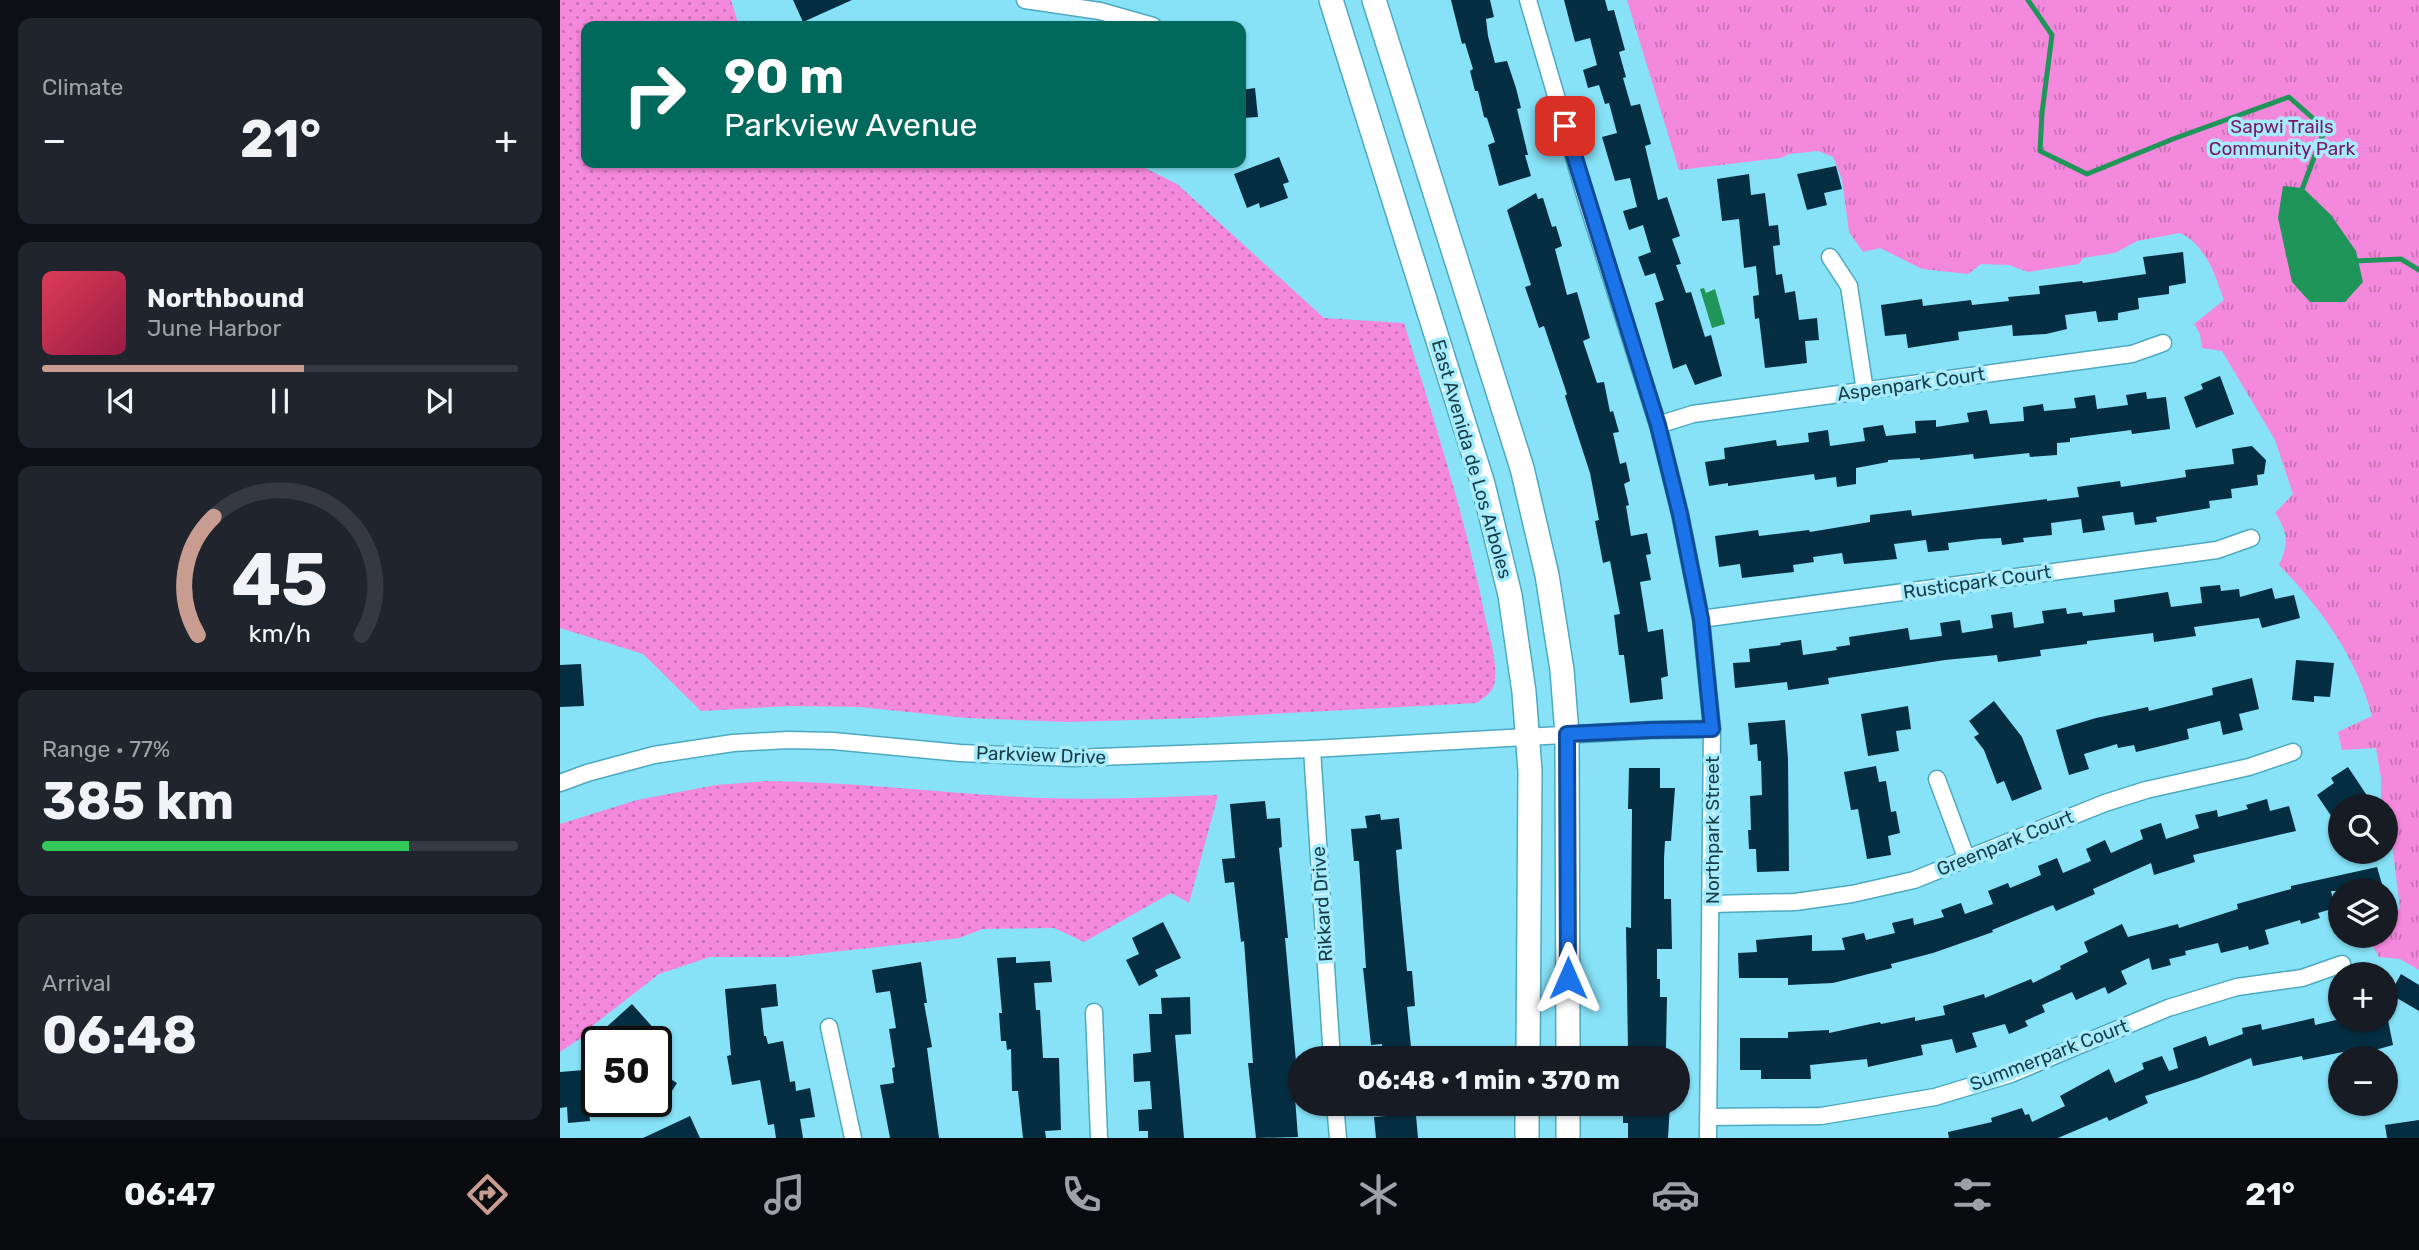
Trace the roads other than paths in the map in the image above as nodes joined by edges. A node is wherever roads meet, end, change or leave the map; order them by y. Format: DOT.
graph roads {
  1 [pos="1025,0"];
  2 [pos="1331,0"];
  3 [pos="1374,0"];
  4 [pos="1528,0"];
  5 [pos="1135,21"];
  6 [pos="1830,257"];
  7 [pos="2164,343"];
  8 [pos="1865,391"];
  9 [pos="1658,425"];
  10 [pos="2251,538"];
  11 [pos="1701,619"];
  12 [pos="1712,729"];
  13 [pos="1567,734"];
  14 [pos="1528,737"];
  15 [pos="1312,750"];
  16 [pos="2292,752"];
  17 [pos="1937,779"];
  18 [pos="560,783"];
  19 [pos="1966,858"];
  20 [pos="1712,904"];
  21 [pos="2328,969"];
  22 [pos="1094,1012"];
  23 [pos="830,1027"];
  24 [pos="1331,1046"];
  25 [pos="1528,1046"];
  26 [pos="1568,1046"];
  27 [pos="1336,1116"];
  28 [pos="1527,1116"];
  29 [pos="1568,1116"];
  30 [pos="1709,1117"];
  31 [pos="853,1138"];
  32 [pos="1099,1138"];
  33 [pos="1338,1138"];
  34 [pos="1527,1138"];
  35 [pos="1568,1138"];
  36 [pos="1708,1138"];
  1 -- 5 [label="street"];
  2 -- 14 [label="main road, East Avenida de Los Arboles"];
  3 -- 13 [label="main road"];
  4 -- 9 [label="street, Northpark Street"];
  6 -- 8 [label="street"];
  7 -- 8 [label="street, Aspenpark Court"];
  8 -- 9 [label="street, Aspenpark Court"];
  9 -- 11 [label="street, Northpark Street"];
  10 -- 11 [label="street, Rusticpark Court"];
  11 -- 12 [label="street, Northpark Street"];
  12 -- 13 [label="street, Parkview Drive"];
  12 -- 20 [label="street, Northpark Street"];
  13 -- 14 [label="street, Parkview Drive"];
  13 -- 26 [label="main road"];
  14 -- 15 [label="street, Parkview Drive"];
  14 -- 25 [label="main road, East Avenida de Los Arboles"];
  15 -- 18 [label="street, Parkview Drive"];
  15 -- 24 [label="street, Rikkard Drive"];
  16 -- 19 [label="street, Greenpark Court"];
  17 -- 19 [label="street"];
  19 -- 20 [label="street, Greenpark Court"];
  20 -- 30 [label="street, Northpark Street"];
  21 -- 30 [label="street, Summerpark Court"];
  22 -- 32 [label="street"];
  23 -- 31 [label="street"];
  27 -- 33 [label="street"];
  28 -- 34 [label="main road"];
  29 -- 35 [label="main road"];
  30 -- 36 [label="street, Northpark Street"];
}
